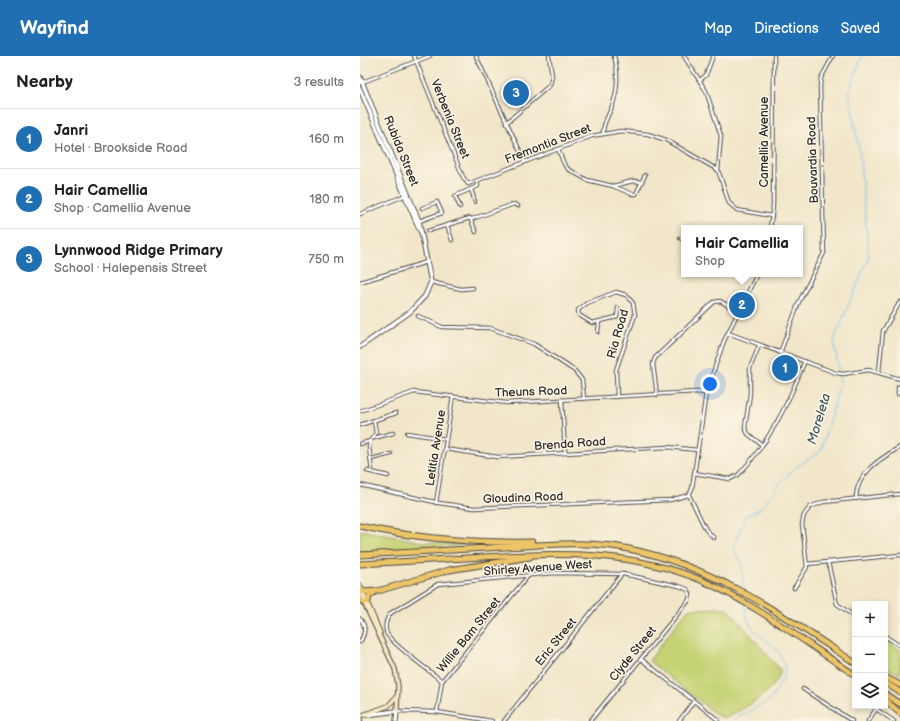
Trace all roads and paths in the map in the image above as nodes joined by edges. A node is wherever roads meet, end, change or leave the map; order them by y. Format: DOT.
graph roads {
  1 [pos="414,56"];
  2 [pos="430,56"];
  3 [pos="476,56"];
  4 [pos="549,56"];
  5 [pos="614,56"];
  6 [pos="684,56"];
  7 [pos="713,56"];
  8 [pos="774,56"];
  9 [pos="833,56"];
  10 [pos="416,62"];
  11 [pos="360,77"];
  12 [pos="700,80"];
  13 [pos="361,83"];
  14 [pos="360,89"];
  15 [pos="506,123"];
  16 [pos="603,133"];
  17 [pos="558,149"];
  18 [pos="525,162"];
  19 [pos="718,170"];
  20 [pos="645,175"];
  21 [pos="642,182"];
  22 [pos="475,183"];
  23 [pos="613,186"];
  24 [pos="470,190"];
  25 [pos="408,194"];
  26 [pos="404,196"];
  27 [pos="475,202"];
  28 [pos="518,206"];
  29 [pos="460,207"];
  30 [pos="422,208"];
  31 [pos="360,214"];
  32 [pos="772,216"];
  33 [pos="472,218"];
  34 [pos="419,221"];
  35 [pos="447,225"];
  36 [pos="770,225"];
  37 [pos="428,230"];
  38 [pos="476,232"];
  39 [pos="421,233"];
  40 [pos="452,240"];
  41 [pos="427,262"];
  42 [pos="755,277"];
  43 [pos="360,282"];
  44 [pos="431,282"];
  45 [pos="473,288"];
  46 [pos="900,302"];
  47 [pos="618,308"];
  48 [pos="738,311"];
  49 [pos="418,316"];
  50 [pos="599,322"];
  51 [pos="598,332"];
  52 [pos="728,333"];
  53 [pos="759,346"];
  54 [pos="360,347"];
  55 [pos="780,353"];
  56 [pos="804,363"];
  57 [pos="879,372"];
  58 [pos="900,379"];
  59 [pos="900,386"];
  60 [pos="706,393"];
  61 [pos="898,394"];
  62 [pos="657,395"];
  63 [pos="453,396"];
  64 [pos="617,397"];
  65 [pos="584,399"];
  66 [pos="562,400"];
  67 [pos="360,411"];
  68 [pos="396,413"];
  69 [pos="374,421"];
  70 [pos="360,426"];
  71 [pos="407,432"];
  72 [pos="393,433"];
  73 [pos="374,439"];
  74 [pos="446,439"];
  75 [pos="370,441"];
  76 [pos="360,444"];
  77 [pos="762,445"];
  78 [pos="900,447"];
  79 [pos="445,450"];
  80 [pos="698,450"];
  81 [pos="565,453"];
  82 [pos="391,454"];
  83 [pos="371,459"];
  84 [pos="367,471"];
  85 [pos="372,472"];
  86 [pos="694,473"];
  87 [pos="388,476"];
  88 [pos="360,485"];
  89 [pos="900,494"];
  90 [pos="689,495"];
  91 [pos="856,499"];
  92 [pos="436,503"];
  93 [pos="360,526"];
  94 [pos="714,538"];
  95 [pos="570,543"];
  96 [pos="550,553"];
  97 [pos="360,555"];
  98 [pos="900,555"];
  99 [pos="828,562"];
  100 [pos="360,564"];
  101 [pos="807,564"];
  102 [pos="623,574"];
  103 [pos="528,576"];
  104 [pos="360,585"];
  105 [pos="794,588"];
  106 [pos="378,591"];
  107 [pos="361,593"];
  108 [pos="360,598"];
  109 [pos="690,598"];
  110 [pos="366,603"];
  111 [pos="852,615"];
  112 [pos="360,620"];
  113 [pos="886,637"];
  114 [pos="360,642"];
  115 [pos="900,646"];
  116 [pos="641,659"];
  117 [pos="852,660"];
  118 [pos="852,673"];
  119 [pos="888,679"];
  120 [pos="442,681"];
  121 [pos="888,685"];
  122 [pos="900,685"];
  123 [pos="803,689"];
  124 [pos="900,692"];
  125 [pos="398,694"];
  126 [pos="888,696"];
  127 [pos="694,701"];
  128 [pos="888,703"];
  129 [pos="900,704"];
  130 [pos="397,711"];
  131 [pos="437,712"];
  132 [pos="900,713"];
  133 [pos="360,716"];
  134 [pos="718,720"];
  135 [pos="361,721"];
  136 [pos="396,721"];
  137 [pos="492,721"];
  138 [pos="504,721"];
  139 [pos="590,721"];
  140 [pos="678,721"];
  141 [pos="852,721"];
  142 [pos="868,721"];
  143 [pos="894,721"];
  1 -- 10 [label="street, Verbenia Street"];
  2 -- 10 [label="street"];
  3 -- 15 [label="street"];
  4 -- 15 [label="street"];
  5 -- 16 [label="street"];
  6 -- 12 [label="street"];
  7 -- 12 [label="street"];
  8 -- 32 [label="street, Camellia Avenue"];
  9 -- 55 [label="street, Bouvardia Road"];
  10 -- 13 [label="street"];
  10 -- 22 [label="street, Verbenia Street"];
  11 -- 13 [label="street, Rubida Street"];
  12 -- 19 [label="street"];
  13 -- 25 [label="street, Rubida Street"];
  14 -- 26 [label="street, Rubida Street"];
  15 -- 18 [label="street"];
  16 -- 17 [label="street, Fremontia Street"];
  16 -- 19 [label="street, Fremontia Street"];
  17 -- 18 [label="street, Fremontia Street"];
  17 -- 23 [label="street"];
  18 -- 22 [label="street, Fremontia Street"];
  19 -- 32 [label="street"];
  20 -- 21 [label="street"];
  21 -- 23 [label="street"];
  21 -- 23 [label="street"];
  22 -- 24 [label="street"];
  24 -- 27 [label="street"];
  24 -- 29 [label="street"];
  25 -- 26 [label="street"];
  25 -- 34 [label="street, Rubida Street"];
  26 -- 31 [label="street"];
  26 -- 39 [label="street, Rubida Street"];
  28 -- 33 [label="street"];
  30 -- 34 [label="street"];
  32 -- 36 [label="street, Camellia Avenue"];
  33 -- 35 [label="street"];
  33 -- 38 [label="street"];
  34 -- 39 [label="street, Rubida Street"];
  35 -- 37 [label="street"];
  35 -- 40 [label="street"];
  39 -- 41 [label="street, Rubida Street"];
  41 -- 43 [label="street"];
  41 -- 44 [label="street, Rubida Street"];
  42 -- 48 [label="street"];
  44 -- 45 [label="street"];
  44 -- 54 [label="street"];
  46 -- 57 [label="street"];
  47 -- 50 [label="street"];
  48 -- 52 [label="street"];
  48 -- 62 [label="street"];
  49 -- 65 [label="street"];
  50 -- 51 [label="street"];
  50 -- 64 [label="street, Ria Road"];
  52 -- 53 [label="street"];
  52 -- 60 [label="street"];
  53 -- 55 [label="street"];
  53 -- 77 [label="street"];
  55 -- 56 [label="street"];
  56 -- 57 [label="street"];
  56 -- 77 [label="street"];
  57 -- 58 [label="street"];
  59 -- 61 [label="street"];
  60 -- 62 [label="street, Theuns Road"];
  60 -- 80 [label="street"];
  62 -- 64 [label="street, Theuns Road"];
  63 -- 66 [label="street, Theuns Road"];
  63 -- 67 [label="street, Theuns Road"];
  63 -- 74 [label="street, Letitia Avenue"];
  64 -- 65 [label="street, Theuns Road"];
  65 -- 66 [label="street, Theuns Road"];
  66 -- 81 [label="street"];
  68 -- 69 [label="street"];
  69 -- 70 [label="street"];
  69 -- 73 [label="street"];
  71 -- 74 [label="street"];
  72 -- 73 [label="street"];
  73 -- 75 [label="street"];
  74 -- 79 [label="street, Letitia Avenue"];
  75 -- 76 [label="street"];
  75 -- 83 [label="street"];
  77 -- 86 [label="street"];
  78 -- 91 [label="street"];
  79 -- 81 [label="street, Brenda Road"];
  79 -- 92 [label="street, Letitia Avenue"];
  80 -- 81 [label="street, Brenda Road"];
  80 -- 86 [label="street"];
  82 -- 83 [label="street"];
  83 -- 85 [label="street"];
  84 -- 85 [label="street"];
  85 -- 87 [label="street"];
  86 -- 90 [label="street"];
  88 -- 92 [label="street, Gloudina Road"];
  89 -- 91 [label="street"];
  90 -- 92 [label="street, Gloudina Road"];
  90 -- 94 [label="street"];
  91 -- 101 [label="street"];
  93 -- 95 [label="highway"];
  95 -- 97 [label="highway"];
  95 -- 117 [label="highway"];
  96 -- 100 [label="highway"];
  96 -- 106 [label="highway"];
  96 -- 118 [label="highway"];
  98 -- 99 [label="street"];
  99 -- 101 [label="street"];
  99 -- 111 [label="street"];
  101 -- 105 [label="street"];
  102 -- 103 [label="street, Shirley Avenue West"];
  102 -- 109 [label="street, Shirley Avenue West"];
  102 -- 138 [label="street, Eric Street"];
  103 -- 120 [label="street, Willie Bam Street"];
  103 -- 120 [label="street, Shirley Avenue West"];
  104 -- 107 [label="main road"];
  106 -- 107 [label="highway"];
  106 -- 110 [label="highway"];
  107 -- 110 [label="main road"];
  108 -- 110 [label="highway"];
  109 -- 116 [label="street, Clyde Street"];
  110 -- 125 [label="main road"];
  112 -- 114 [label="street"];
  113 -- 115 [label="street"];
  116 -- 127 [label="street"];
  116 -- 139 [label="street, Clyde Street"];
  119 -- 122 [label="highway"];
  120 -- 131 [label="street, Willie Bam Street"];
  121 -- 124 [label="highway"];
  123 -- 141 [label="street"];
  125 -- 130 [label="main road"];
  125 -- 133 [label="main road"];
  126 -- 129 [label="highway"];
  127 -- 134 [label="street"];
  127 -- 140 [label="street"];
  128 -- 132 [label="highway"];
  130 -- 131 [label="street"];
  130 -- 133 [label="street"];
  130 -- 136 [label="street"];
  131 -- 137 [label="street"];
  133 -- 135 [label="street"];
  142 -- 143 [label="street"];
}
